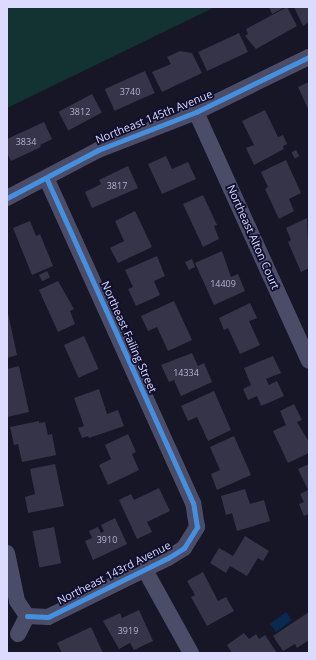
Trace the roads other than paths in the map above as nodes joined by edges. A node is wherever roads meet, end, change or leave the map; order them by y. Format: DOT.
graph roads {
  1 [pos="309,57"];
  2 [pos="196,112"];
  3 [pos="47,179"];
  4 [pos="7,198"];
  5 [pos="309,361"];
  6 [pos="193,503"];
  7 [pos="7,553"];
  8 [pos="145,570"];
  9 [pos="27,616"];
  10 [pos="18,634"];
  11 [pos="191,653"];
  1 -- 2 [label="street, Northeast 145th Avenue"];
  2 -- 3 [label="street, Northeast 145th Avenue"];
  2 -- 5 [label="street, Northeast Alton Court"];
  3 -- 4 [label="street, Northeast 145th Avenue"];
  3 -- 6 [label="street, Northeast Failing Street"];
  6 -- 8 [label="street, Northeast 143rd Avenue"];
  7 -- 9 [label="street"];
  8 -- 9 [label="street, Northeast 143rd Avenue"];
  8 -- 11 [label="street"];
  9 -- 10 [label="street"];
}
